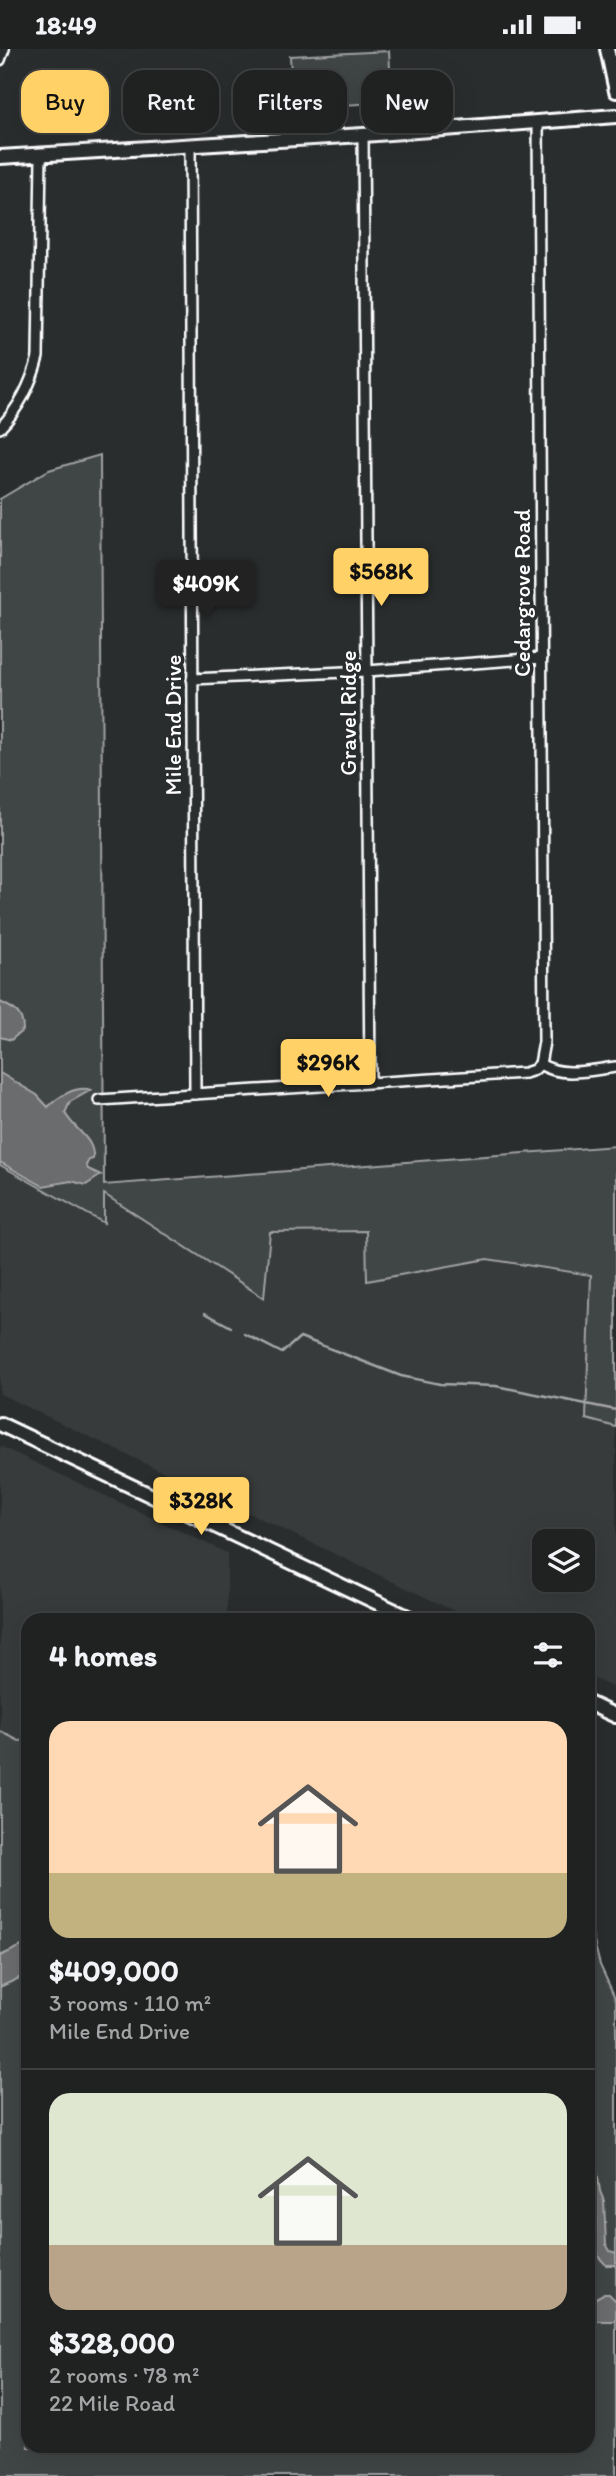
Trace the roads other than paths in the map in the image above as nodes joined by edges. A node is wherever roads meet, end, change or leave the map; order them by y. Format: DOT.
graph roads {
  1 [pos="4,49"];
  2 [pos="607,49"];
  3 [pos="0,60"];
  4 [pos="616,91"];
  5 [pos="616,116"];
  6 [pos="538,121"];
  7 [pos="363,135"];
  8 [pos="190,146"];
  9 [pos="41,155"];
  10 [pos="0,157"];
  11 [pos="0,428"];
  12 [pos="542,658"];
  13 [pos="367,671"];
  14 [pos="192,680"];
  15 [pos="540,1064"];
  16 [pos="616,1067"];
  17 [pos="370,1081"];
  18 [pos="195,1094"];
  19 [pos="99,1100"];
  20 [pos="0,1424"];
  21 [pos="399,1613"];
  22 [pos="595,1706"];
  23 [pos="616,1716"];
  1 -- 3 [label="street"];
  2 -- 4 [label="main road"];
  5 -- 6 [label="main road"];
  6 -- 7 [label="main road"];
  6 -- 12 [label="street, Cedargrove Road"];
  7 -- 8 [label="main road"];
  7 -- 13 [label="street, Gravel Ridge"];
  8 -- 9 [label="main road"];
  8 -- 14 [label="street, Mile End Drive"];
  9 -- 10 [label="main road"];
  9 -- 11 [label="street"];
  12 -- 13 [label="street"];
  12 -- 15 [label="street, Cedargrove Road"];
  13 -- 14 [label="street"];
  13 -- 17 [label="street, Gravel Ridge"];
  14 -- 18 [label="street, Mile End Drive"];
  15 -- 16 [label="street"];
  15 -- 17 [label="street"];
  17 -- 18 [label="street"];
  18 -- 19 [label="street"];
  20 -- 21 [label="main road"];
  22 -- 23 [label="main road"];
}
